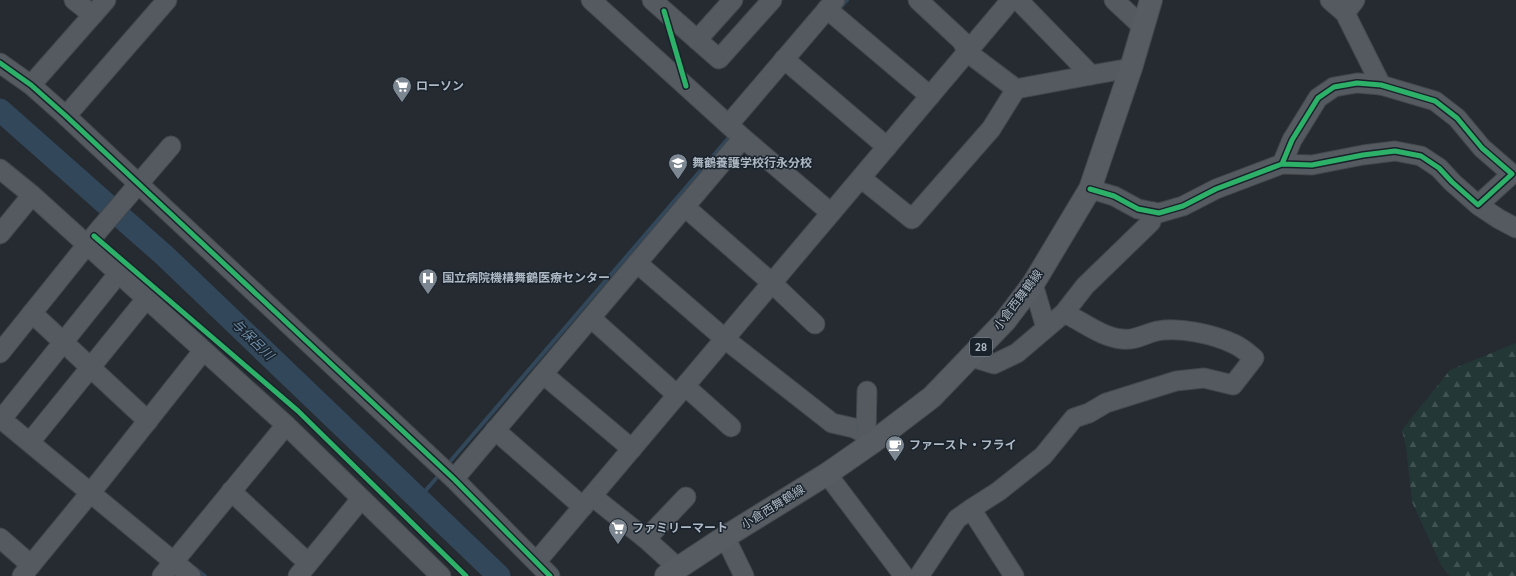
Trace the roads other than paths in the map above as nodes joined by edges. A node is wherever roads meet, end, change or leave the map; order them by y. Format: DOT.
graph roads {
  1 [pos="74,0"];
  2 [pos="106,0"];
  3 [pos="167,0"];
  4 [pos="591,0"];
  5 [pos="733,0"];
  6 [pos="772,0"];
  7 [pos="918,0"];
  8 [pos="1011,0"];
  9 [pos="1018,0"];
  10 [pos="1114,0"];
  11 [pos="1151,0"];
  12 [pos="1330,0"];
  13 [pos="657,1"];
  14 [pos="831,4"];
  15 [pos="1350,6"];
  16 [pos="93,15"];
  17 [pos="1144,28"];
  18 [pos="697,40"];
  19 [pos="967,52"];
  20 [pos="784,59"];
  21 [pos="0,63"];
  22 [pos="1131,68"];
  23 [pos="1091,74"];
  24 [pos="31,85"];
  25 [pos="1381,85"];
  26 [pos="1016,89"];
  27 [pos="930,96"];
  28 [pos="66,116"];
  29 [pos="729,124"];
  30 [pos="743,138"];
  31 [pos="171,146"];
  32 [pos="887,147"];
  33 [pos="1282,164"];
  34 [pos="1514,172"];
  35 [pos="3,177"];
  36 [pos="861,178"];
  37 [pos="134,189"];
  38 [pos="1090,189"];
  39 [pos="32,196"];
  40 [pos="1478,205"];
  41 [pos="685,207"];
  42 [pos="1153,212"];
  43 [pos="831,213"];
  44 [pos="1516,228"];
  45 [pos="0,234"];
  46 [pos="87,245"];
  47 [pos="637,263"];
  48 [pos="118,274"];
  49 [pos="772,283"];
  50 [pos="1033,284"];
  51 [pos="146,298"];
  52 [pos="32,313"];
  53 [pos="1064,313"];
  54 [pos="590,318"];
  55 [pos="815,324"];
  56 [pos="1046,328"];
  57 [pos="725,339"];
  58 [pos="63,343"];
  59 [pos="203,351"];
  60 [pos="0,353"];
  61 [pos="971,357"];
  62 [pos="90,368"];
  63 [pos="542,374"];
  64 [pos="681,391"];
  65 [pos="867,392"];
  66 [pos="1,419"];
  67 [pos="148,421"];
  68 [pos="286,425"];
  69 [pos="731,427"];
  70 [pos="495,430"];
  71 [pos="870,438"];
  72 [pos="30,442"];
  73 [pos="632,449"];
  74 [pos="827,474"];
  75 [pos="454,478"];
  76 [pos="94,488"];
  77 [pos="231,491"];
  78 [pos="686,497"];
  79 [pos="361,499"];
  80 [pos="588,501"];
  81 [pos="971,509"];
  82 [pos="725,537"];
  83 [pos="0,538"];
  84 [pos="646,539"];
  85 [pos="177,557"];
  86 [pos="537,561"];
  87 [pos="303,570"];
  88 [pos="27,571"];
  89 [pos="672,572"];
  90 [pos="162,576"];
  91 [pos="191,576"];
  92 [pos="440,576"];
  93 [pos="550,576"];
  94 [pos="744,576"];
  95 [pos="904,576"];
  96 [pos="919,576"];
  97 [pos="1014,576"];
  1 -- 16 [label="street"];
  2 -- 16 [label="street"];
  3 -- 28 [label="street"];
  4 -- 29 [label="street"];
  5 -- 18 [label="street"];
  6 -- 18 [label="street"];
  7 -- 19 [label="street"];
  8 -- 19 [label="street"];
  9 -- 23 [label="street"];
  10 -- 17 [label="street"];
  11 -- 17 [label="main road, 小倉西舞鶴線 / 28"];
  12 -- 15 [label="street"];
  13 -- 18 [label="street"];
  14 -- 20 [label="street"];
  14 -- 27 [label="street"];
  15 -- 25 [label="street"];
  16 -- 24 [label="street"];
  17 -- 22 [label="main road, 小倉西舞鶴線 / 28"];
  19 -- 26 [label="street"];
  19 -- 27 [label="street"];
  20 -- 29 [label="street"];
  20 -- 32 [label="street"];
  21 -- 24 [label="street"];
  22 -- 23 [label="street"];
  22 -- 38 [label="main road, 小倉西舞鶴線 / 28"];
  23 -- 26 [label="street"];
  24 -- 28 [label="street"];
  25 -- 33 [label="street"];
  25 -- 34 [label="street"];
  26 -- 36 [label="street"];
  27 -- 32 [label="street"];
  28 -- 37 [label="street"];
  29 -- 30 [label="street"];
  30 -- 41 [label="street"];
  30 -- 43 [label="street"];
  31 -- 37 [label="street"];
  32 -- 36 [label="street"];
  33 -- 40 [label="street"];
  33 -- 42 [label="street"];
  34 -- 40 [label="street"];
  35 -- 39 [label="street"];
  36 -- 43 [label="street"];
  37 -- 46 [label="street"];
  37 -- 75 [label="street"];
  38 -- 42 [label="street"];
  38 -- 50 [label="main road, 小倉西舞鶴線 / 28"];
  39 -- 45 [label="street"];
  39 -- 46 [label="street"];
  40 -- 44 [label="street"];
  41 -- 47 [label="street"];
  41 -- 49 [label="street"];
  42 -- 53 [label="street"];
  43 -- 49 [label="street"];
  46 -- 48 [label="street"];
  46 -- 52 [label="street"];
  47 -- 54 [label="street"];
  47 -- 57 [label="street"];
  48 -- 51 [label="street"];
  48 -- 58 [label="street"];
  49 -- 55 [label="street"];
  49 -- 57 [label="street"];
  50 -- 56 [label="street"];
  50 -- 61 [label="main road, 小倉西舞鶴線 / 28"];
  51 -- 59 [label="street"];
  51 -- 62 [label="street"];
  52 -- 58 [label="street"];
  52 -- 60 [label="street"];
  53 -- 56 [label="street"];
  53 -- 81 [label="street"];
  54 -- 63 [label="street"];
  54 -- 64 [label="street"];
  56 -- 61 [label="street"];
  57 -- 64 [label="street"];
  57 -- 71 [label="street"];
  58 -- 62 [label="street"];
  58 -- 66 [label="street"];
  59 -- 67 [label="street"];
  59 -- 68 [label="street"];
  61 -- 71 [label="main road, 小倉西舞鶴線 / 28"];
  62 -- 67 [label="street"];
  62 -- 72 [label="street"];
  63 -- 70 [label="street"];
  63 -- 73 [label="street"];
  64 -- 69 [label="street"];
  64 -- 73 [label="street"];
  65 -- 71 [label="street"];
  66 -- 72 [label="street"];
  67 -- 76 [label="street"];
  68 -- 77 [label="street"];
  68 -- 79 [label="street"];
  70 -- 75 [label="street"];
  70 -- 80 [label="street"];
  71 -- 74 [label="main road, 小倉西舞鶴線 / 28"];
  72 -- 76 [label="street"];
  73 -- 80 [label="street"];
  74 -- 82 [label="main road, 小倉西舞鶴線 / 28"];
  74 -- 95 [label="street"];
  75 -- 86 [label="street"];
  76 -- 85 [label="street"];
  76 -- 88 [label="street"];
  77 -- 85 [label="street"];
  77 -- 87 [label="street"];
  78 -- 84 [label="street"];
  79 -- 87 [label="street"];
  79 -- 92 [label="street"];
  80 -- 84 [label="street"];
  80 -- 86 [label="street"];
  81 -- 96 [label="street"];
  81 -- 97 [label="street"];
  82 -- 89 [label="main road, 小倉西舞鶴線 / 28"];
  82 -- 94 [label="street"];
  83 -- 88 [label="street"];
  84 -- 89 [label="street"];
  85 -- 90 [label="street"];
  85 -- 91 [label="street"];
  86 -- 93 [label="street"];
}
